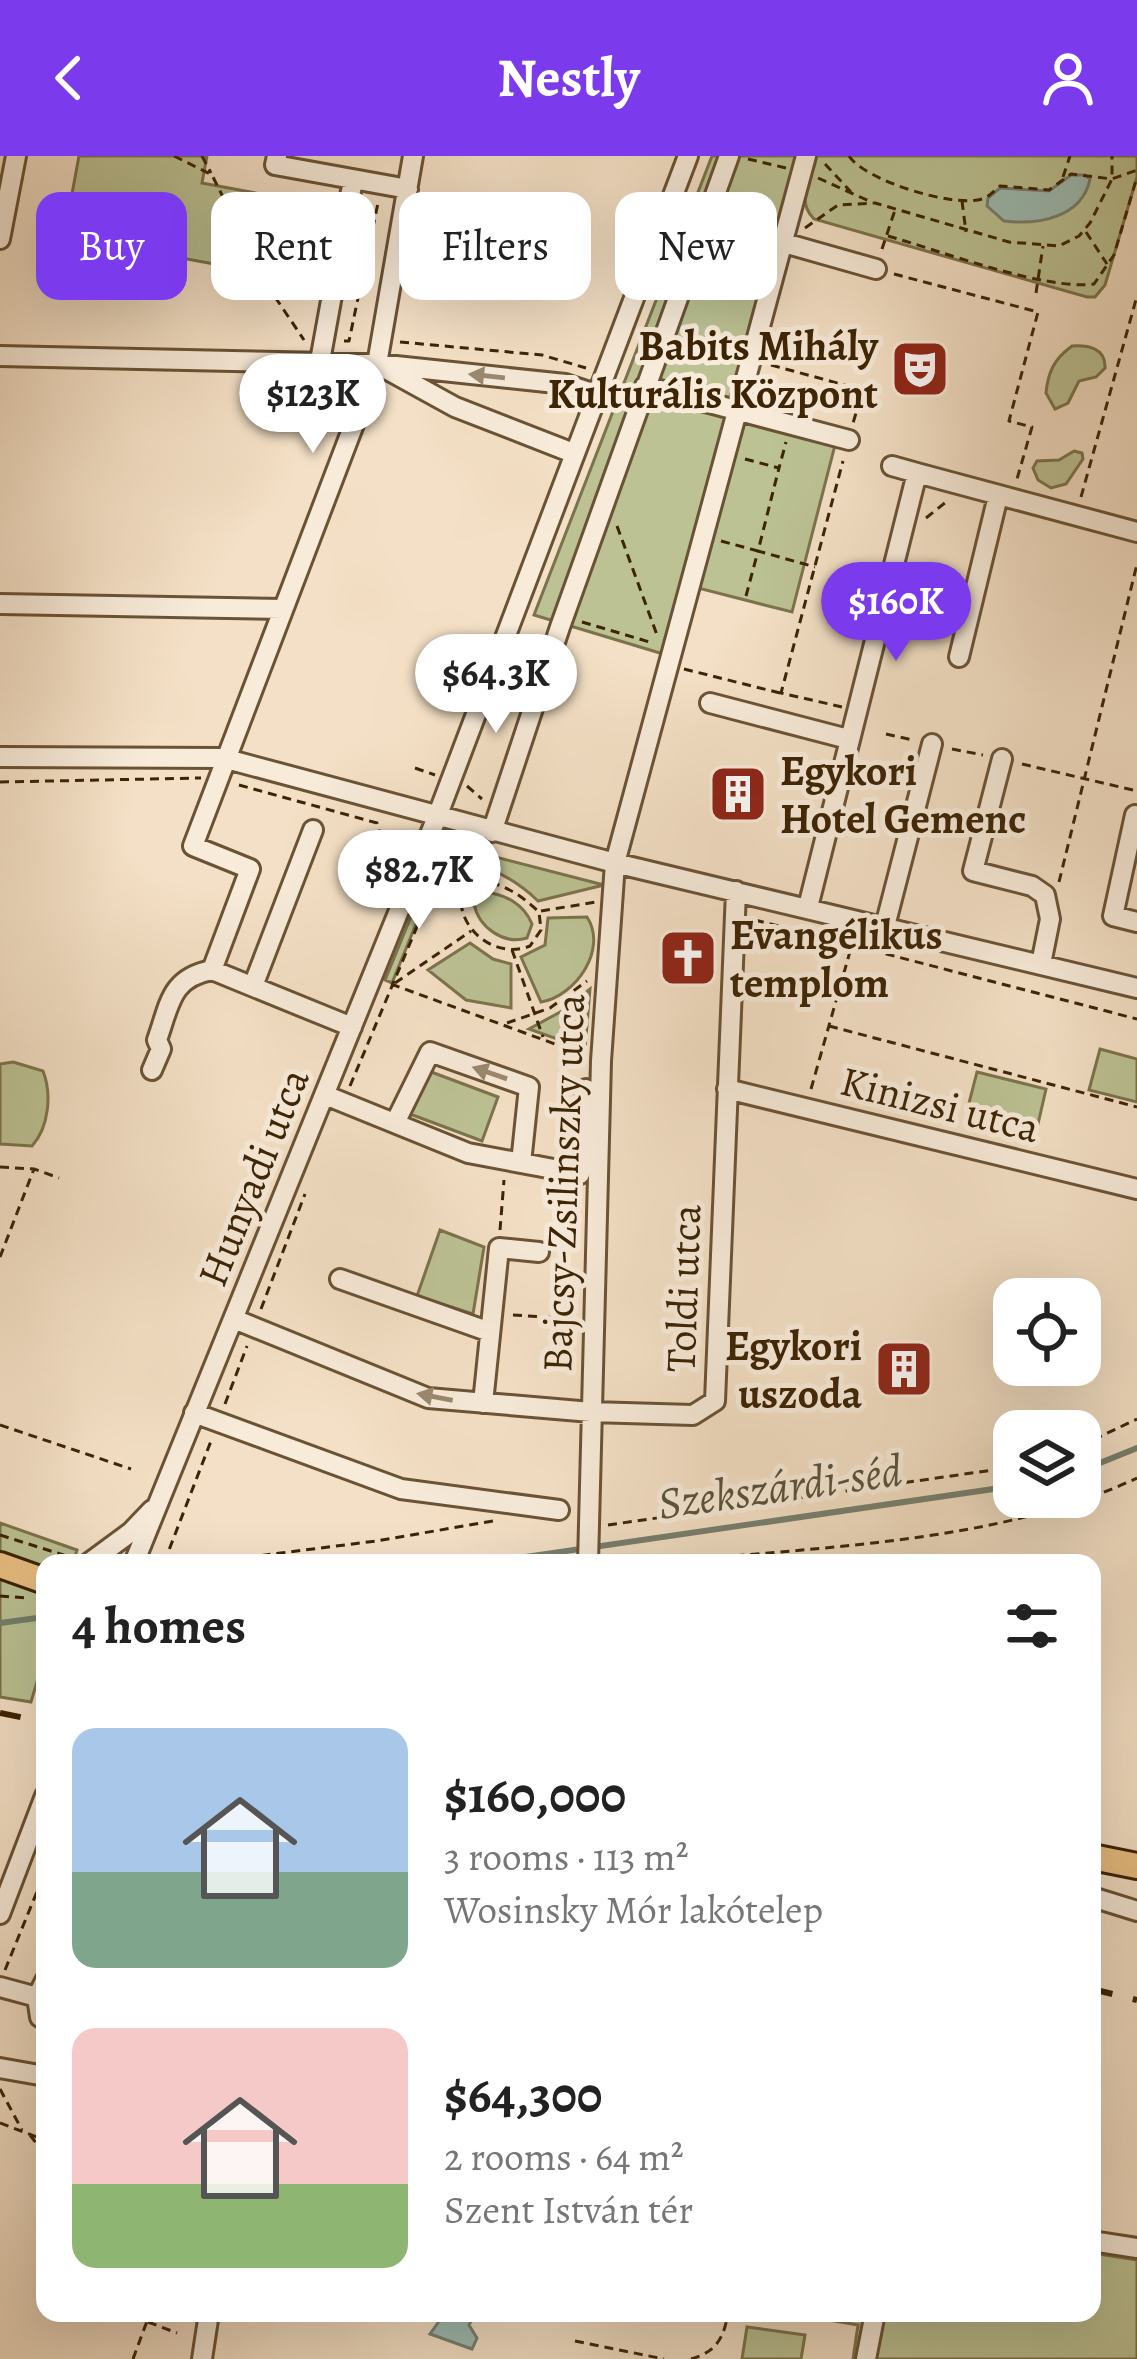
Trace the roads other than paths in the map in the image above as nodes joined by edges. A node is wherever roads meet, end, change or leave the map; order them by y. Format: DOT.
graph roads {
  1 [pos="16,156"];
  2 [pos="277,156"];
  3 [pos="413,156"];
  4 [pos="688,156"];
  5 [pos="732,156"];
  6 [pos="804,164"];
  7 [pos="353,180"];
  8 [pos="408,189"];
  9 [pos="0,239"];
  10 [pos="784,243"];
  11 [pos="876,269"];
  12 [pos="322,351"];
  13 [pos="0,356"];
  14 [pos="377,364"];
  15 [pos="645,386"];
  16 [pos="596,394"];
  17 [pos="738,411"];
  18 [pos="848,440"];
  19 [pos="572,453"];
  20 [pos="892,466"];
  21 [pos="917,473"];
  22 [pos="1007,491"];
  23 [pos="1137,532"];
  24 [pos="0,604"];
  25 [pos="282,609"];
  26 [pos="959,657"];
  27 [pos="710,703"];
  28 [pos="848,739"];
  29 [pos="932,744"];
  30 [pos="0,757"];
  31 [pos="223,758"];
  32 [pos="1002,760"];
  33 [pos="1136,815"];
  34 [pos="437,817"];
  35 [pos="314,830"];
  36 [pos="492,832"];
  37 [pos="615,863"];
  38 [pos="736,891"];
  39 [pos="808,908"];
  40 [pos="1137,922"];
  41 [pos="885,926"];
  42 [pos="1042,964"];
  43 [pos="212,970"];
  44 [pos="253,986"];
  45 [pos="1137,988"];
  46 [pos="352,1027"];
  47 [pos="152,1070"];
  48 [pos="586,1089"];
  49 [pos="727,1089"];
  50 [pos="334,1099"];
  51 [pos="394,1123"];
  52 [pos="513,1161"];
  53 [pos="1137,1189"];
  54 [pos="539,1252"];
  55 [pos="340,1280"];
  56 [pos="234,1319"];
  57 [pos="491,1323"];
  58 [pos="483,1403"];
  59 [pos="591,1412"];
  60 [pos="194,1413"];
  61 [pos="159,1502"];
  62 [pos="559,1510"];
  63 [pos="95,1554"];
  64 [pos="138,1554"];
  65 [pos="588,1554"];
  66 [pos="0,1565"];
  67 [pos="36,1581"];
  68 [pos="36,1819"];
  69 [pos="1101,1859"];
  70 [pos="1137,1866"];
  71 [pos="1101,1900"];
  72 [pos="2,1904"];
  73 [pos="1137,1911"];
  74 [pos="0,1985"];
  75 [pos="36,1989"];
  76 [pos="0,2068"];
  77 [pos="36,2074"];
  78 [pos="1101,2242"];
  79 [pos="1137,2248"];
  80 [pos="208,2322"];
  81 [pos="873,2322"];
  82 [pos="202,2359"];
  83 [pos="866,2359"];
  1 -- 9 [label="street"];
  2 -- 7 [label="street"];
  3 -- 8 [label="street"];
  4 -- 16 [label="street, Hunyadi utca"];
  5 -- 15 [label="street"];
  6 -- 10 [label="street, Bajcsy-Zsilinszky utca"];
  7 -- 8 [label="street"];
  7 -- 12 [label="street"];
  8 -- 14 [label="street"];
  10 -- 11 [label="street"];
  10 -- 17 [label="street, Bajcsy-Zsilinszky utca"];
  12 -- 13 [label="street"];
  12 -- 14 [label="street"];
  16 -- 14 [label="street, one-way"];
  14 -- 19 [label="street"];
  14 -- 25 [label="street"];
  15 -- 17 [label="street"];
  15 -- 36 [label="street"];
  16 -- 19 [label="street, Hunyadi utca"];
  17 -- 18 [label="street"];
  17 -- 37 [label="street, Bajcsy-Zsilinszky utca"];
  19 -- 34 [label="street, Hunyadi utca"];
  20 -- 21 [label="street"];
  21 -- 22 [label="street"];
  21 -- 28 [label="street"];
  22 -- 23 [label="street"];
  22 -- 26 [label="street"];
  24 -- 25 [label="street"];
  25 -- 31 [label="street"];
  27 -- 28 [label="street"];
  28 -- 39 [label="street"];
  29 -- 41 [label="street"];
  30 -- 31 [label="street"];
  31 -- 34 [label="street"];
  31 -- 43 [label="street"];
  32 -- 42 [label="street"];
  33 -- 40 [label="street"];
  34 -- 36 [label="street"];
  34 -- 46 [label="street, Hunyadi utca"];
  35 -- 44 [label="street"];
  36 -- 37 [label="street"];
  37 -- 38 [label="street"];
  37 -- 59 [label="street, Bajcsy-Zsilinszky utca"];
  38 -- 39 [label="street"];
  38 -- 49 [label="street, Toldi utca"];
  39 -- 41 [label="street"];
  41 -- 42 [label="street"];
  42 -- 45 [label="street"];
  43 -- 44 [label="street"];
  43 -- 47 [label="street"];
  44 -- 46 [label="street"];
  46 -- 50 [label="street, Hunyadi utca"];
  48 -- 52 [label="street"];
  49 -- 53 [label="street, Kinizsi utca"];
  49 -- 59 [label="street, Toldi utca"];
  50 -- 51 [label="street"];
  50 -- 56 [label="street, Hunyadi utca"];
  51 -- 52 [label="street"];
  52 -- 51 [label="street, one-way"];
  54 -- 57 [label="street"];
  55 -- 57 [label="street"];
  58 -- 56 [label="street, Toldi utca, one-way"];
  56 -- 60 [label="street, Hunyadi utca"];
  57 -- 58 [label="street"];
  58 -- 59 [label="street, Toldi utca"];
  59 -- 65 [label="street, Bajcsy-Zsilinszky utca"];
  60 -- 61 [label="street, Hunyadi utca"];
  60 -- 62 [label="street"];
  61 -- 63 [label="street"];
  61 -- 64 [label="street, Hunyadi utca"];
  66 -- 67 [label="main road"];
  68 -- 72 [label="street"];
  69 -- 70 [label="main road"];
  71 -- 73 [label="street"];
  74 -- 75 [label="street"];
  76 -- 77 [label="street"];
  78 -- 79 [label="street"];
  80 -- 82 [label="street"];
  81 -- 83 [label="street"];
}
